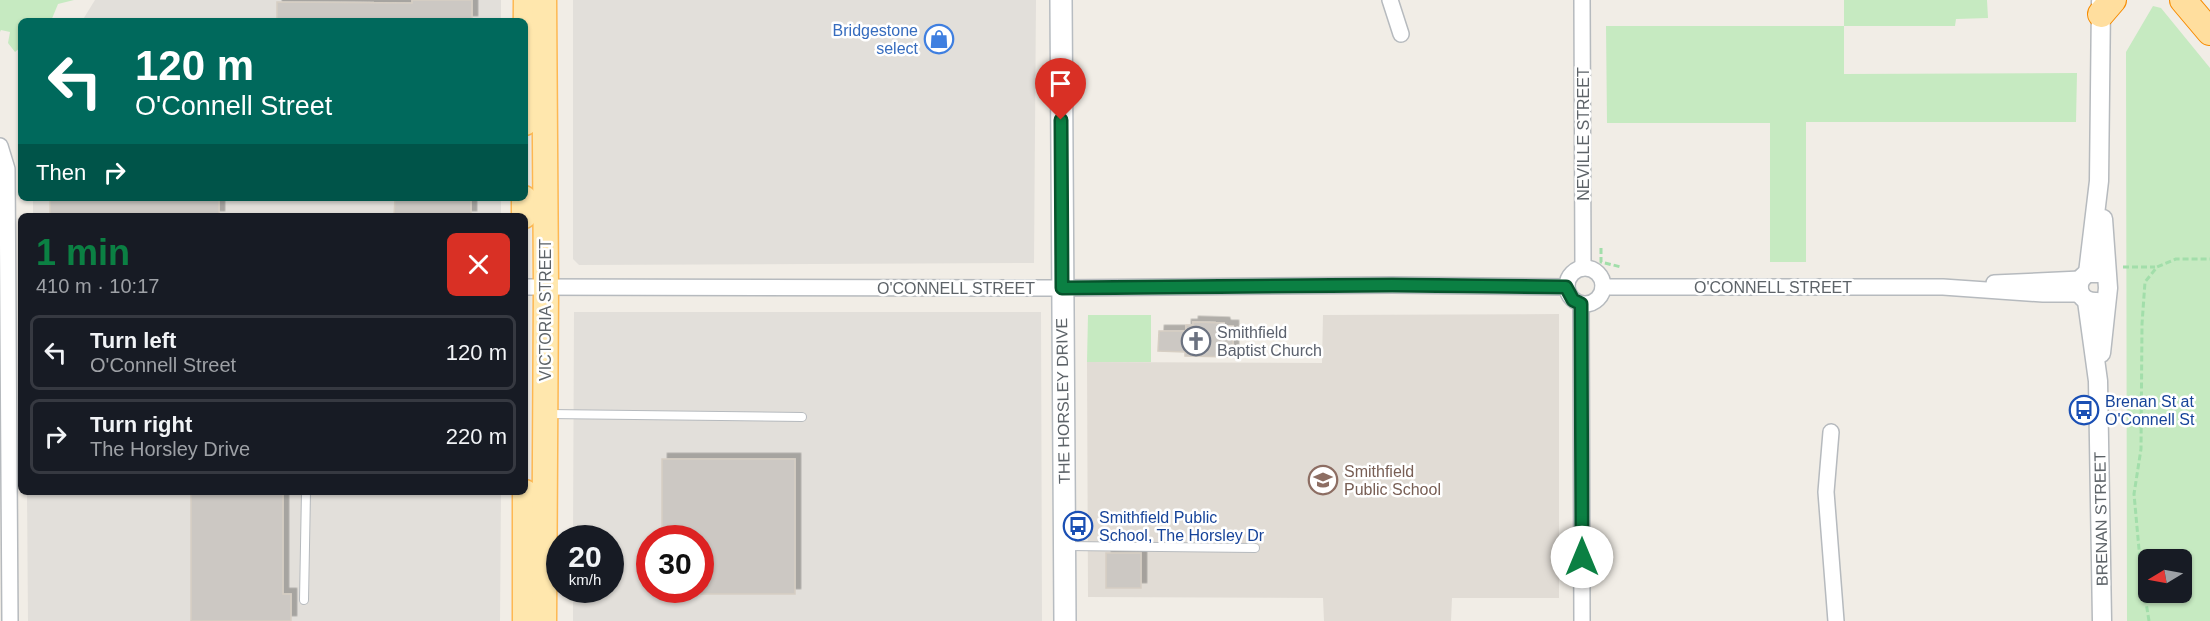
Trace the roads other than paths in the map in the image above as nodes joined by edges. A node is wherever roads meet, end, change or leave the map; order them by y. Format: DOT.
graph roads {
  1 [pos="526,0"];
  2 [pos="544,0"];
  3 [pos="1061,0"];
  4 [pos="1390,0"];
  5 [pos="1582,0"];
  6 [pos="2183,0"];
  7 [pos="2105,5"];
  8 [pos="526,18"];
  9 [pos="2210,32"];
  10 [pos="1401,34"];
  11 [pos="0,146"];
  12 [pos="2099,181"];
  13 [pos="1584,267"];
  14 [pos="536,287"];
  15 [pos="1566,287"];
  16 [pos="1603,287"];
  17 [pos="2084,287"];
  18 [pos="1062,288"];
  19 [pos="2108,288"];
  20 [pos="15,290"];
  21 [pos="1581,304"];
  22 [pos="2098,381"];
  23 [pos="545,413"];
  24 [pos="801,417"];
  25 [pos="1831,432"];
  26 [pos="306,495"];
  27 [pos="525,495"];
  28 [pos="1065,546"];
  29 [pos="1255,548"];
  30 [pos="5,592"];
  31 [pos="304,600"];
  32 [pos="10,621"];
  33 [pos="525,621"];
  34 [pos="544,621"];
  35 [pos="1065,621"];
  36 [pos="1582,621"];
  37 [pos="1836,621"];
  38 [pos="2102,621"];
  1 -- 8 [label="main road"];
  2 -- 14 [label="main road, VICTORIA STREET"];
  3 -- 18 [label="main road, THE HORSLEY DRIVE"];
  4 -- 10 [label="street"];
  5 -- 13 [label="street, NEVILLE STREET"];
  6 -- 9 [label="highway"];
  7 -- 12 [label="street, BRENAN STREET"];
  11 -- 20 [label="street"];
  12 -- 17 [label="street, BRENAN STREET"];
  12 -- 19 [label="street, BRENAN STREET"];
  13 -- 15 [label="street"];
  13 -- 16 [label="street"];
  14 -- 18 [label="street, O'CONNELL STREET"];
  14 -- 23 [label="main road, VICTORIA STREET"];
  15 -- 18 [label="street, O'CONNELL STREET"];
  15 -- 21 [label="street"];
  16 -- 17 [label="street, O'CONNELL STREET"];
  16 -- 21 [label="street"];
  17 -- 19 [label="street"];
  17 -- 19 [label="street"];
  17 -- 22 [label="street, BRENAN STREET"];
  18 -- 28 [label="main road, THE HORSLEY DRIVE"];
  19 -- 22 [label="street, BRENAN STREET"];
  20 -- 30 [label="street"];
  21 -- 36 [label="street"];
  22 -- 38 [label="street, BRENAN STREET"];
  23 -- 24 [label="lane"];
  23 -- 34 [label="main road, VICTORIA STREET"];
  25 -- 37 [label="street"];
  26 -- 31 [label="lane"];
  27 -- 33 [label="main road"];
  28 -- 29 [label="lane"];
  28 -- 35 [label="main road, THE HORSLEY DRIVE"];
  30 -- 32 [label="street"];
}
